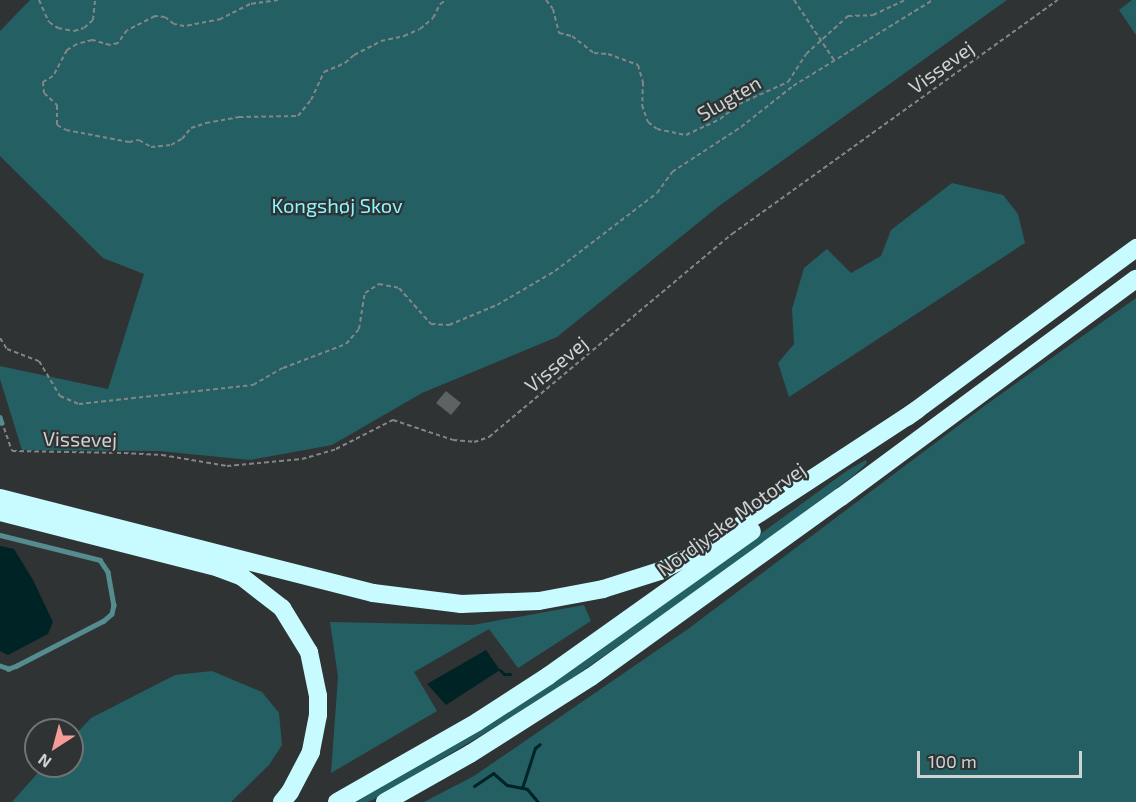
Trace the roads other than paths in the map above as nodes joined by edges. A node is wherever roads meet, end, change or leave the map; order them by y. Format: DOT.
graph roads {
  1 [pos="1136,248"];
  2 [pos="1136,279"];
  3 [pos="917,410"];
  4 [pos="0,417"];
  5 [pos="2,423"];
  6 [pos="0,498"];
  7 [pos="0,512"];
  8 [pos="0,536"];
  9 [pos="0,666"];
  10 [pos="537,712"];
  11 [pos="282,802"];
  12 [pos="337,802"];
  13 [pos="385,802"];
  14 [pos="403,802"];
  1 -- 3 [label="highway, Nordjyske Motorvej"];
  2 -- 10 [label="highway"];
  3 -- 6 [label="highway"];
  3 -- 12 [label="highway, Nordjyske Motorvej"];
  4 -- 5 [label="lane"];
  7 -- 11 [label="highway"];
  8 -- 9 [label="lane"];
  10 -- 13 [label="highway"];
  10 -- 14 [label="highway"];
}
